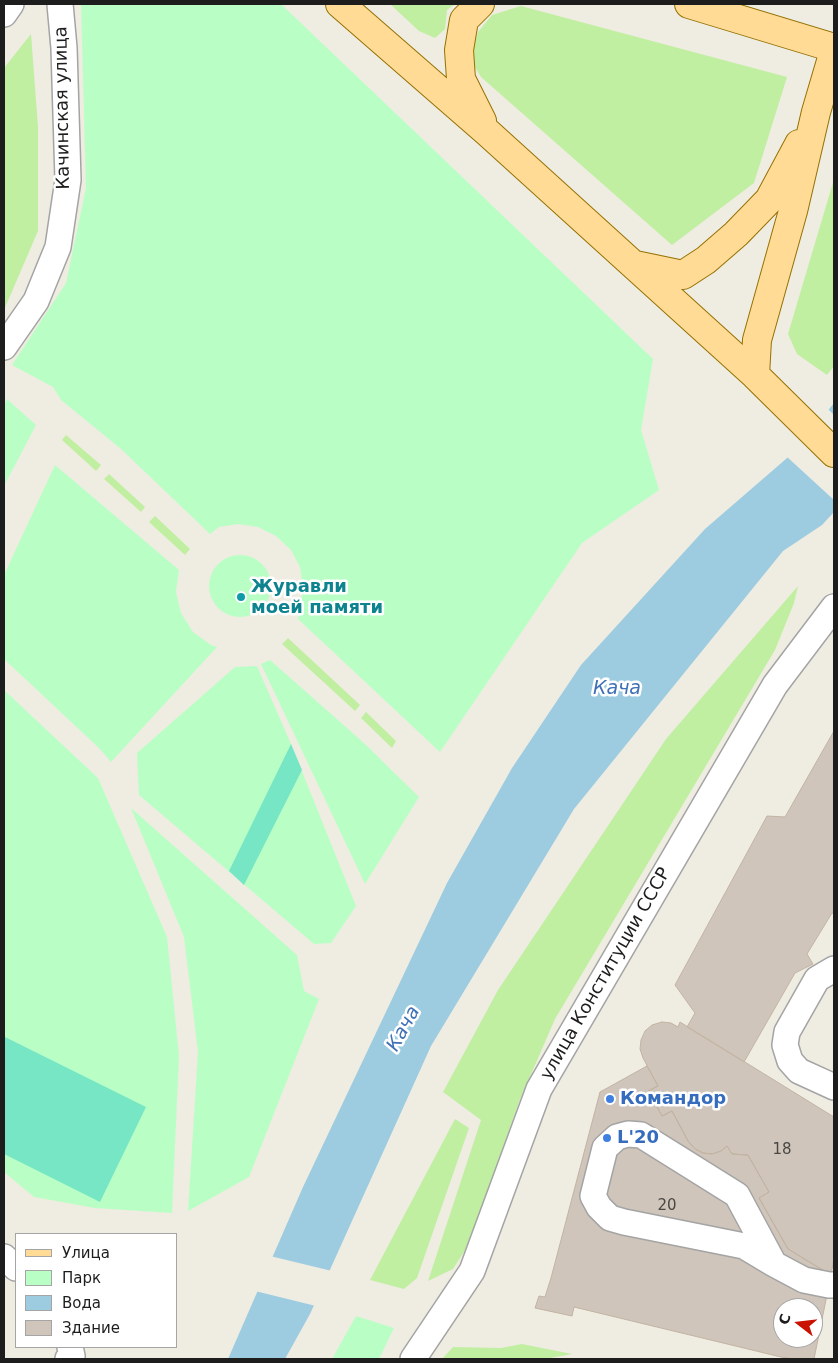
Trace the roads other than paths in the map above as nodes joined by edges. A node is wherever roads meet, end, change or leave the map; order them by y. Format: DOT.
graph roads {
  1 [pos="11,4"];
  2 [pos="60,4"];
  3 [pos="340,4"];
  4 [pos="480,4"];
  5 [pos="689,4"];
  6 [pos="4,14"];
  7 [pos="834,49"];
  8 [pos="816,112"];
  9 [pos="487,132"];
  10 [pos="634,265"];
  11 [pos="4,347"];
  12 [pos="755,375"];
  13 [pos="834,453"];
  14 [pos="834,607"];
  15 [pos="834,968"];
  16 [pos="834,1086"];
  17 [pos="4,1257"];
  18 [pos="774,1264"];
  19 [pos="15,1267"];
  20 [pos="834,1284"];
  21 [pos="70,1348"];
  22 [pos="68,1359"];
  23 [pos="413,1359"];
  1 -- 6 [label="street"];
  2 -- 11 [label="street, Качинская улица"];
  3 -- 9 [label="main road"];
  4 -- 9 [label="main road"];
  5 -- 7 [label="main road"];
  7 -- 8 [label="main road"];
  8 -- 10 [label="main road"];
  8 -- 12 [label="main road"];
  9 -- 10 [label="main road"];
  10 -- 12 [label="main road"];
  12 -- 13 [label="main road"];
  14 -- 23 [label="street, улица Конституции СССР"];
  15 -- 16 [label="street"];
  17 -- 19 [label="street"];
  18 -- 18 [label="street"];
  18 -- 20 [label="street"];
  21 -- 22 [label="street"];
}
